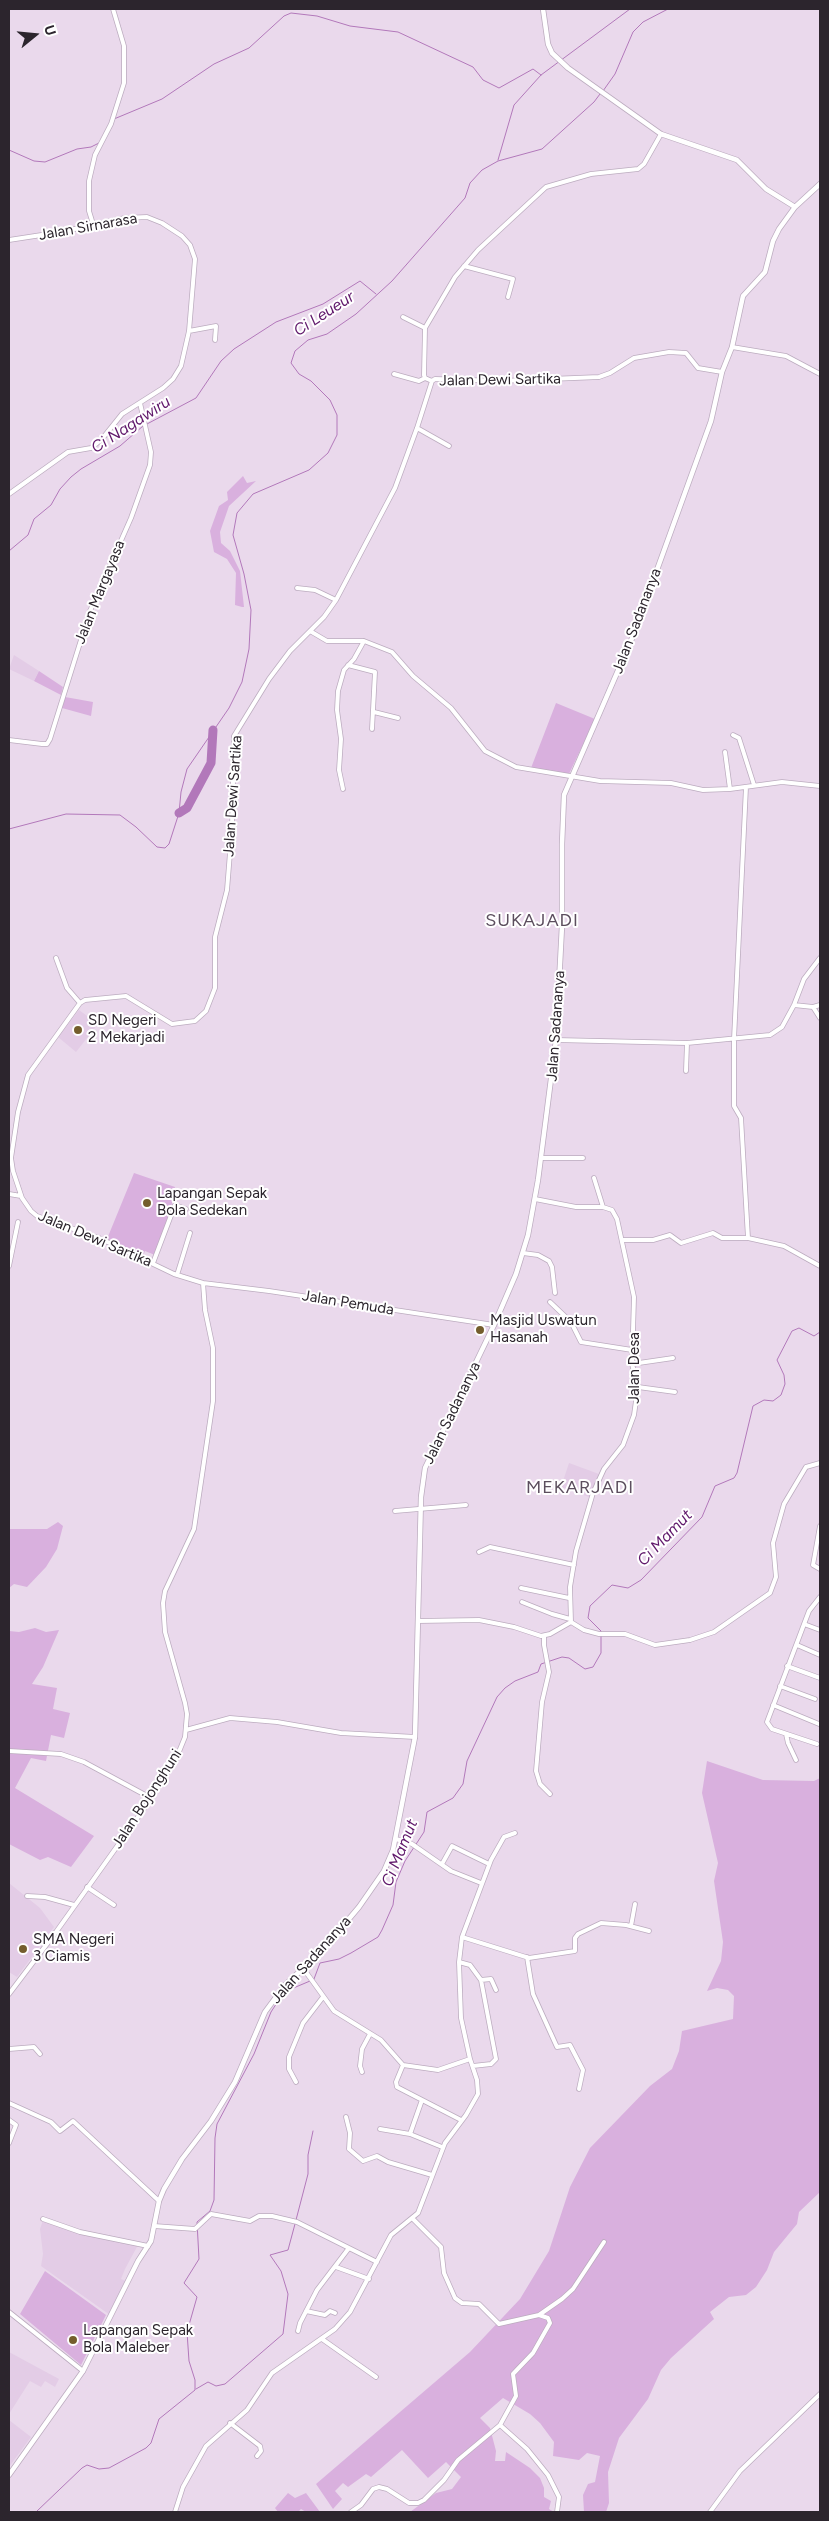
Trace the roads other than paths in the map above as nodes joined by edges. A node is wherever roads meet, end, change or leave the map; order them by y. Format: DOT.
graph roads {
  1 [pos="113,9"];
  2 [pos="543,9"];
  3 [pos="661,134"];
  4 [pos="820,184"];
  5 [pos="818,191"];
  6 [pos="795,207"];
  7 [pos="92,224"];
  8 [pos="9,240"];
  9 [pos="464,266"];
  10 [pos="508,297"];
  11 [pos="403,317"];
  12 [pos="425,328"];
  13 [pos="189,331"];
  14 [pos="215,340"];
  15 [pos="732,347"];
  16 [pos="722,372"];
  17 [pos="394,374"];
  18 [pos="820,374"];
  19 [pos="425,378"];
  20 [pos="432,381"];
  21 [pos="140,403"];
  22 [pos="417,428"];
  23 [pos="449,446"];
  24 [pos="9,494"];
  25 [pos="297,588"];
  26 [pos="336,600"];
  27 [pos="310,631"];
  28 [pos="364,641"];
  29 [pos="348,666"];
  30 [pos="374,712"];
  31 [pos="398,718"];
  32 [pos="372,729"];
  33 [pos="733,735"];
  34 [pos="9,740"];
  35 [pos="725,752"];
  36 [pos="571,777"];
  37 [pos="754,785"];
  38 [pos="820,786"];
  39 [pos="746,787"];
  40 [pos="343,789"];
  41 [pos="730,789"];
  42 [pos="56,958"];
  43 [pos="820,958"];
  44 [pos="80,1003"];
  45 [pos="794,1005"];
  46 [pos="820,1005"];
  47 [pos="813,1007"];
  48 [pos="820,1018"];
  49 [pos="734,1039"];
  50 [pos="556,1040"];
  51 [pos="687,1043"];
  52 [pos="686,1071"];
  53 [pos="542,1158"];
  54 [pos="583,1158"];
  55 [pos="594,1178"];
  56 [pos="9,1194"];
  57 [pos="22,1196"];
  58 [pos="535,1199"];
  59 [pos="603,1207"];
  60 [pos="186,1209"];
  61 [pos="18,1222"];
  62 [pos="190,1233"];
  63 [pos="748,1238"];
  64 [pos="622,1240"];
  65 [pos="524,1253"];
  66 [pos="153,1263"];
  67 [pos="9,1266"];
  68 [pos="820,1266"];
  69 [pos="177,1275"];
  70 [pos="202,1284"];
  71 [pos="555,1293"];
  72 [pos="550,1302"];
  73 [pos="494,1325"];
  74 [pos="632,1350"];
  75 [pos="673,1358"];
  76 [pos="632,1364"];
  77 [pos="638,1387"];
  78 [pos="675,1392"];
  79 [pos="820,1463"];
  80 [pos="466,1505"];
  81 [pos="421,1509"];
  82 [pos="395,1511"];
  83 [pos="820,1526"];
  84 [pos="479,1552"];
  85 [pos="574,1565"];
  86 [pos="820,1569"];
  87 [pos="522,1588"];
  88 [pos="820,1597"];
  89 [pos="569,1598"];
  90 [pos="522,1602"];
  91 [pos="814,1604"];
  92 [pos="820,1606"];
  93 [pos="571,1620"];
  94 [pos="418,1621"];
  95 [pos="804,1624"];
  96 [pos="820,1630"];
  97 [pos="544,1636"];
  98 [pos="797,1645"];
  99 [pos="820,1655"];
  100 [pos="787,1666"];
  101 [pos="820,1678"];
  102 [pos="780,1686"];
  103 [pos="815,1699"];
  104 [pos="773,1705"];
  105 [pos="819,1724"];
  106 [pos="186,1730"];
  107 [pos="786,1734"];
  108 [pos="415,1737"];
  109 [pos="817,1744"];
  110 [pos="9,1751"];
  111 [pos="796,1760"];
  112 [pos="550,1794"];
  113 [pos="149,1798"];
  114 [pos="515,1833"];
  115 [pos="396,1838"];
  116 [pos="442,1864"];
  117 [pos="489,1864"];
  118 [pos="481,1883"];
  119 [pos="87,1888"];
  120 [pos="27,1896"];
  121 [pos="635,1904"];
  122 [pos="74,1905"];
  123 [pos="114,1905"];
  124 [pos="630,1926"];
  125 [pos="649,1932"];
  126 [pos="462,1937"];
  127 [pos="527,1957"];
  128 [pos="459,1962"];
  129 [pos="303,1968"];
  130 [pos="481,1980"];
  131 [pos="496,1990"];
  132 [pos="9,1994"];
  133 [pos="323,1997"];
  134 [pos="370,2034"];
  135 [pos="9,2049"];
  136 [pos="40,2054"];
  137 [pos="470,2058"];
  138 [pos="403,2065"];
  139 [pos="473,2066"];
  140 [pos="362,2072"];
  141 [pos="296,2082"];
  142 [pos="579,2089"];
  143 [pos="422,2100"];
  144 [pos="10,2104"];
  145 [pos="9,2110"];
  146 [pos="346,2117"];
  147 [pos="9,2120"];
  148 [pos="461,2120"];
  149 [pos="380,2129"];
  150 [pos="410,2134"];
  151 [pos="9,2143"];
  152 [pos="442,2147"];
  153 [pos="432,2175"];
  154 [pos="159,2201"];
  155 [pos="412,2218"];
  156 [pos="43,2219"];
  157 [pos="154,2226"];
  158 [pos="604,2242"];
  159 [pos="148,2246"];
  160 [pos="349,2248"];
  161 [pos="377,2262"];
  162 [pos="336,2267"];
  163 [pos="369,2279"];
  164 [pos="306,2311"];
  165 [pos="9,2312"];
  166 [pos="335,2313"];
  167 [pos="539,2315"];
  168 [pos="298,2331"];
  169 [pos="322,2339"];
  170 [pos="83,2371"];
  171 [pos="376,2377"];
  172 [pos="820,2394"];
  173 [pos="230,2423"];
  174 [pos="500,2425"];
  175 [pos="257,2456"];
  176 [pos="9,2475"];
  177 [pos="175,2512"];
  178 [pos="351,2512"];
  179 [pos="557,2512"];
  180 [pos="710,2512"];
  1 -- 7 [label="street"];
  2 -- 3 [label="street"];
  3 -- 6 [label="street"];
  3 -- 9 [label="street"];
  4 -- 5 [label="street, Jalan Sadananya"];
  5 -- 6 [label="street, Jalan Sadananya"];
  6 -- 15 [label="street, Jalan Sadananya"];
  7 -- 8 [label="street, Jalan Sirnarasa"];
  7 -- 13 [label="street, Jalan Sirnarasa"];
  9 -- 10 [label="street"];
  9 -- 12 [label="street"];
  11 -- 12 [label="street"];
  12 -- 19 [label="street"];
  13 -- 14 [label="street"];
  13 -- 21 [label="street, Jalan Sirnarasa"];
  15 -- 16 [label="street, Jalan Sadananya"];
  15 -- 18 [label="street"];
  16 -- 20 [label="street, Jalan Dewi Sartika"];
  16 -- 36 [label="street, Jalan Sadananya"];
  17 -- 19 [label="street"];
  19 -- 20 [label="street"];
  20 -- 22 [label="street, Jalan Dewi Sartika"];
  21 -- 24 [label="street, Jalan Sirnarasa"];
  21 -- 34 [label="street, Jalan Margayasa"];
  22 -- 23 [label="street"];
  22 -- 26 [label="street, Jalan Dewi Sartika"];
  25 -- 26 [label="street"];
  26 -- 27 [label="street, Jalan Dewi Sartika"];
  27 -- 28 [label="street"];
  27 -- 44 [label="street, Jalan Dewi Sartika"];
  28 -- 29 [label="street"];
  28 -- 36 [label="street"];
  29 -- 30 [label="street"];
  29 -- 40 [label="street"];
  30 -- 31 [label="street"];
  30 -- 32 [label="street"];
  33 -- 37 [label="street"];
  35 -- 41 [label="street"];
  36 -- 41 [label="street"];
  36 -- 50 [label="street, Jalan Sadananya"];
  37 -- 38 [label="street"];
  37 -- 39 [label="street"];
  39 -- 41 [label="street"];
  39 -- 49 [label="street"];
  42 -- 44 [label="street"];
  43 -- 45 [label="street"];
  44 -- 57 [label="street, Jalan Dewi Sartika"];
  45 -- 47 [label="street"];
  45 -- 49 [label="street"];
  46 -- 47 [label="street"];
  47 -- 48 [label="street"];
  49 -- 51 [label="street"];
  49 -- 63 [label="street"];
  50 -- 51 [label="street"];
  50 -- 53 [label="street, Jalan Sadananya"];
  51 -- 52 [label="street"];
  53 -- 54 [label="street"];
  53 -- 58 [label="street, Jalan Sadananya"];
  55 -- 59 [label="street"];
  56 -- 57 [label="street"];
  57 -- 66 [label="street, Jalan Dewi Sartika"];
  58 -- 59 [label="street"];
  58 -- 65 [label="street, Jalan Sadananya"];
  59 -- 64 [label="street, Jalan Desa"];
  60 -- 66 [label="street"];
  61 -- 67 [label="street"];
  62 -- 69 [label="street"];
  63 -- 64 [label="street"];
  63 -- 68 [label="street"];
  64 -- 74 [label="street, Jalan Desa"];
  65 -- 71 [label="street"];
  65 -- 73 [label="street, Jalan Sadananya"];
  66 -- 69 [label="street, Jalan Dewi Sartika"];
  69 -- 70 [label="street, Jalan Dewi Sartika"];
  70 -- 73 [label="street, Jalan Pemuda"];
  70 -- 106 [label="street, Jalan Bojonghuni"];
  72 -- 74 [label="street"];
  73 -- 81 [label="street, Jalan Sadananya"];
  74 -- 76 [label="street, Jalan Desa"];
  75 -- 76 [label="street"];
  76 -- 77 [label="street, Jalan Desa"];
  77 -- 78 [label="street"];
  77 -- 85 [label="street, Jalan Desa"];
  79 -- 93 [label="street"];
  80 -- 81 [label="street"];
  81 -- 82 [label="street"];
  81 -- 94 [label="street, Jalan Sadananya"];
  83 -- 86 [label="street"];
  84 -- 85 [label="street"];
  85 -- 89 [label="street, Jalan Desa"];
  87 -- 89 [label="street"];
  88 -- 91 [label="street"];
  89 -- 93 [label="street, Jalan Desa"];
  90 -- 93 [label="street"];
  91 -- 92 [label="street"];
  91 -- 95 [label="street"];
  93 -- 97 [label="street"];
  94 -- 97 [label="street"];
  94 -- 108 [label="street, Jalan Sadananya"];
  95 -- 96 [label="street"];
  95 -- 98 [label="street"];
  97 -- 112 [label="street"];
  98 -- 99 [label="street"];
  98 -- 100 [label="street"];
  100 -- 101 [label="street"];
  100 -- 102 [label="street"];
  102 -- 103 [label="street"];
  102 -- 104 [label="street"];
  104 -- 105 [label="street"];
  104 -- 107 [label="street"];
  106 -- 108 [label="street"];
  106 -- 113 [label="street, Jalan Bojonghuni"];
  107 -- 109 [label="street"];
  107 -- 111 [label="street"];
  108 -- 115 [label="street, Jalan Sadananya"];
  110 -- 113 [label="street"];
  113 -- 119 [label="street, Jalan Bojonghuni"];
  114 -- 117 [label="street"];
  115 -- 116 [label="street"];
  115 -- 129 [label="street, Jalan Sadananya"];
  116 -- 117 [label="street"];
  116 -- 118 [label="street"];
  117 -- 118 [label="street"];
  118 -- 126 [label="street"];
  119 -- 122 [label="street, Jalan Bojonghuni"];
  119 -- 123 [label="street"];
  120 -- 122 [label="street"];
  121 -- 124 [label="street"];
  122 -- 132 [label="street, Jalan Bojonghuni"];
  124 -- 125 [label="street"];
  124 -- 127 [label="street"];
  126 -- 127 [label="street"];
  126 -- 128 [label="street"];
  127 -- 142 [label="street"];
  128 -- 130 [label="street"];
  128 -- 137 [label="street"];
  129 -- 133 [label="street"];
  129 -- 154 [label="street, Jalan Sadananya"];
  130 -- 131 [label="street"];
  130 -- 139 [label="street"];
  133 -- 134 [label="street"];
  133 -- 141 [label="street"];
  134 -- 138 [label="street"];
  134 -- 140 [label="street"];
  135 -- 136 [label="street"];
  137 -- 138 [label="street"];
  137 -- 139 [label="street"];
  138 -- 143 [label="street"];
  139 -- 148 [label="street"];
  143 -- 148 [label="street"];
  143 -- 150 [label="street"];
  144 -- 145 [label="street"];
  144 -- 154 [label="street"];
  146 -- 153 [label="street"];
  147 -- 151 [label="street"];
  148 -- 152 [label="street"];
  149 -- 150 [label="street"];
  150 -- 152 [label="street"];
  152 -- 153 [label="street"];
  153 -- 155 [label="street"];
  154 -- 157 [label="street, Jalan Sadananya"];
  155 -- 161 [label="street"];
  155 -- 167 [label="street"];
  156 -- 159 [label="street"];
  157 -- 159 [label="street, Jalan Sadananya"];
  157 -- 160 [label="street"];
  158 -- 167 [label="street"];
  159 -- 170 [label="street, Jalan Sadananya"];
  160 -- 161 [label="street"];
  160 -- 162 [label="street"];
  161 -- 163 [label="street"];
  162 -- 163 [label="street"];
  162 -- 164 [label="street"];
  163 -- 169 [label="street"];
  164 -- 166 [label="street"];
  164 -- 168 [label="street"];
  165 -- 170 [label="street"];
  167 -- 174 [label="street"];
  169 -- 171 [label="street"];
  169 -- 173 [label="street"];
  170 -- 176 [label="street, Jalan Sadananya"];
  172 -- 180 [label="street"];
  173 -- 175 [label="street"];
  173 -- 177 [label="street"];
  174 -- 178 [label="street"];
  174 -- 179 [label="street"];
}
